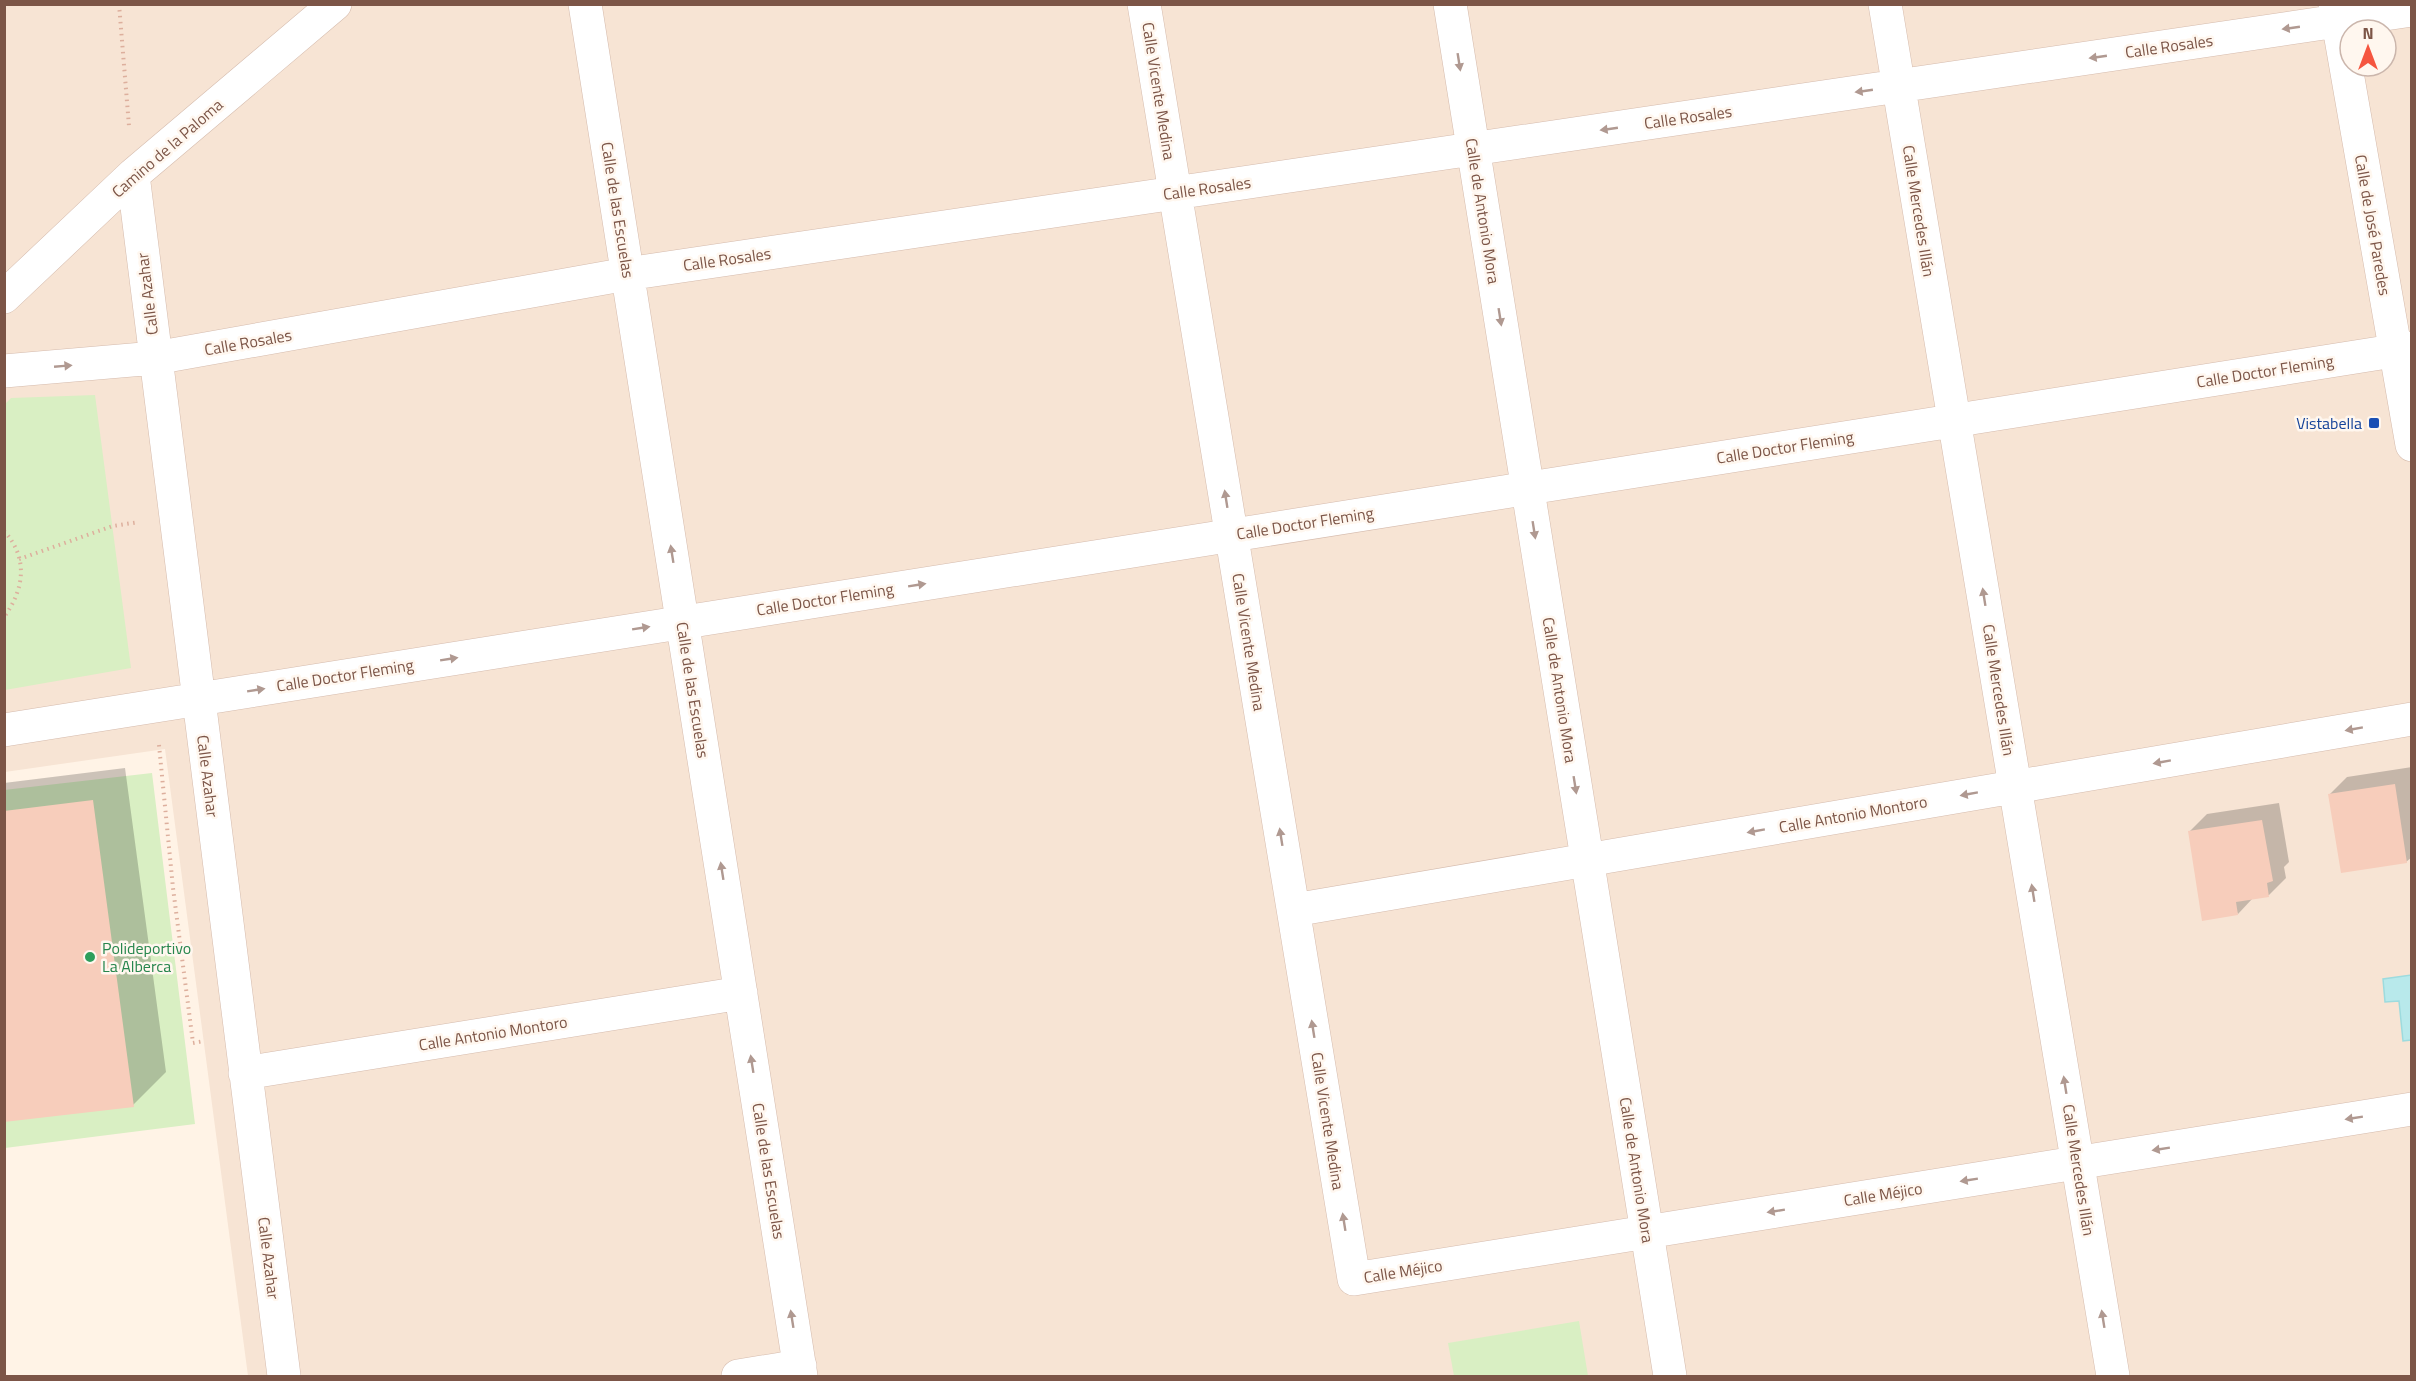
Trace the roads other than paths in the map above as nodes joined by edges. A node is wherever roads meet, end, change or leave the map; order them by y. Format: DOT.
graph roads {
  1 [pos="335,4"];
  2 [pos="585,4"];
  3 [pos="1144,4"];
  4 [pos="1450,4"];
  5 [pos="1885,4"];
  6 [pos="2412,10"];
  7 [pos="2337,13"];
  8 [pos="1899,86"];
  9 [pos="1473,149"];
  10 [pos="133,175"];
  11 [pos="1175,193"];
  12 [pos="627,274"];
  13 [pos="4,297"];
  14 [pos="2403,349"];
  15 [pos="155,358"];
  16 [pos="4,371"];
  17 [pos="1954,420"];
  18 [pos="2412,445"];
  19 [pos="1527,488"];
  20 [pos="1232,535"];
  21 [pos="683,622"];
  22 [pos="198,699"];
  23 [pos="2412,719"];
  24 [pos="4,730"];
  25 [pos="2015,787"];
  26 [pos="1587,860"];
  27 [pos="1293,910"];
  28 [pos="741,993"];
  29 [pos="245,1073"];
  30 [pos="2412,1109"];
  31 [pos="2077,1162"];
  32 [pos="1647,1232"];
  33 [pos="1354,1279"];
  34 [pos="801,1371"];
  35 [pos="284,1377"];
  36 [pos="738,1377"];
  37 [pos="1670,1377"];
  38 [pos="2113,1377"];
  1 -- 10 [label="street, Camino de la Paloma"];
  2 -- 12 [label="street, Calle de las Escuelas"];
  3 -- 11 [label="street, Calle Vicente Medina"];
  4 -- 9 [label="street, Calle de Antonio Mora, one-way"];
  5 -- 8 [label="street, Calle Mercedes Illán"];
  6 -- 7 [label="street, Calle Rosales"];
  7 -- 8 [label="street, Calle Rosales, one-way"];
  7 -- 14 [label="street, Calle de José Paredes"];
  8 -- 9 [label="street, Calle Rosales, one-way"];
  8 -- 17 [label="street, Calle Mercedes Illán"];
  9 -- 11 [label="street, Calle Rosales"];
  9 -- 19 [label="street, Calle de Antonio Mora, one-way"];
  10 -- 13 [label="street, Camino de la Paloma"];
  10 -- 15 [label="street, Calle Azahar"];
  11 -- 12 [label="street, Calle Rosales"];
  20 -- 11 [label="street, Calle Vicente Medina, one-way"];
  12 -- 15 [label="street, Calle Rosales"];
  21 -- 12 [label="street, Calle de las Escuelas, one-way"];
  14 -- 17 [label="street, Calle Doctor Fleming"];
  14 -- 18 [label="street, Calle de José Paredes"];
  16 -- 15 [label="street, Calle Rosales, one-way"];
  15 -- 22 [label="street, Calle Azahar"];
  17 -- 19 [label="street, Calle Doctor Fleming"];
  25 -- 17 [label="street, Calle Mercedes Illán, one-way"];
  19 -- 20 [label="street, Calle Doctor Fleming"];
  19 -- 26 [label="street, Calle de Antonio Mora, one-way"];
  21 -- 20 [label="street, Calle Doctor Fleming, one-way"];
  27 -- 20 [label="street, Calle Vicente Medina, one-way"];
  22 -- 21 [label="street, Calle Doctor Fleming, one-way"];
  28 -- 21 [label="street, Calle de las Escuelas, one-way"];
  22 -- 24 [label="street, Calle Doctor Fleming"];
  22 -- 29 [label="street, Calle Azahar"];
  23 -- 25 [label="street, Calle Antonio Montoro, one-way"];
  25 -- 26 [label="street, Calle Antonio Montoro, one-way"];
  31 -- 25 [label="street, Calle Mercedes Illán, one-way"];
  26 -- 27 [label="street, Calle Antonio Montoro"];
  26 -- 32 [label="street, Calle de Antonio Mora"];
  33 -- 27 [label="street, Calle Vicente Medina, one-way"];
  28 -- 29 [label="street, Calle Antonio Montoro"];
  34 -- 28 [label="street, Calle de las Escuelas, one-way"];
  29 -- 35 [label="street, Calle Azahar"];
  30 -- 31 [label="street, Calle Méjico, one-way"];
  31 -- 32 [label="street, Calle Méjico, one-way"];
  38 -- 31 [label="street, Calle Mercedes Illán, one-way"];
  32 -- 33 [label="street, Calle Méjico"];
  32 -- 37 [label="street, Calle de Antonio Mora"];
  34 -- 36 [label="street"];
}
